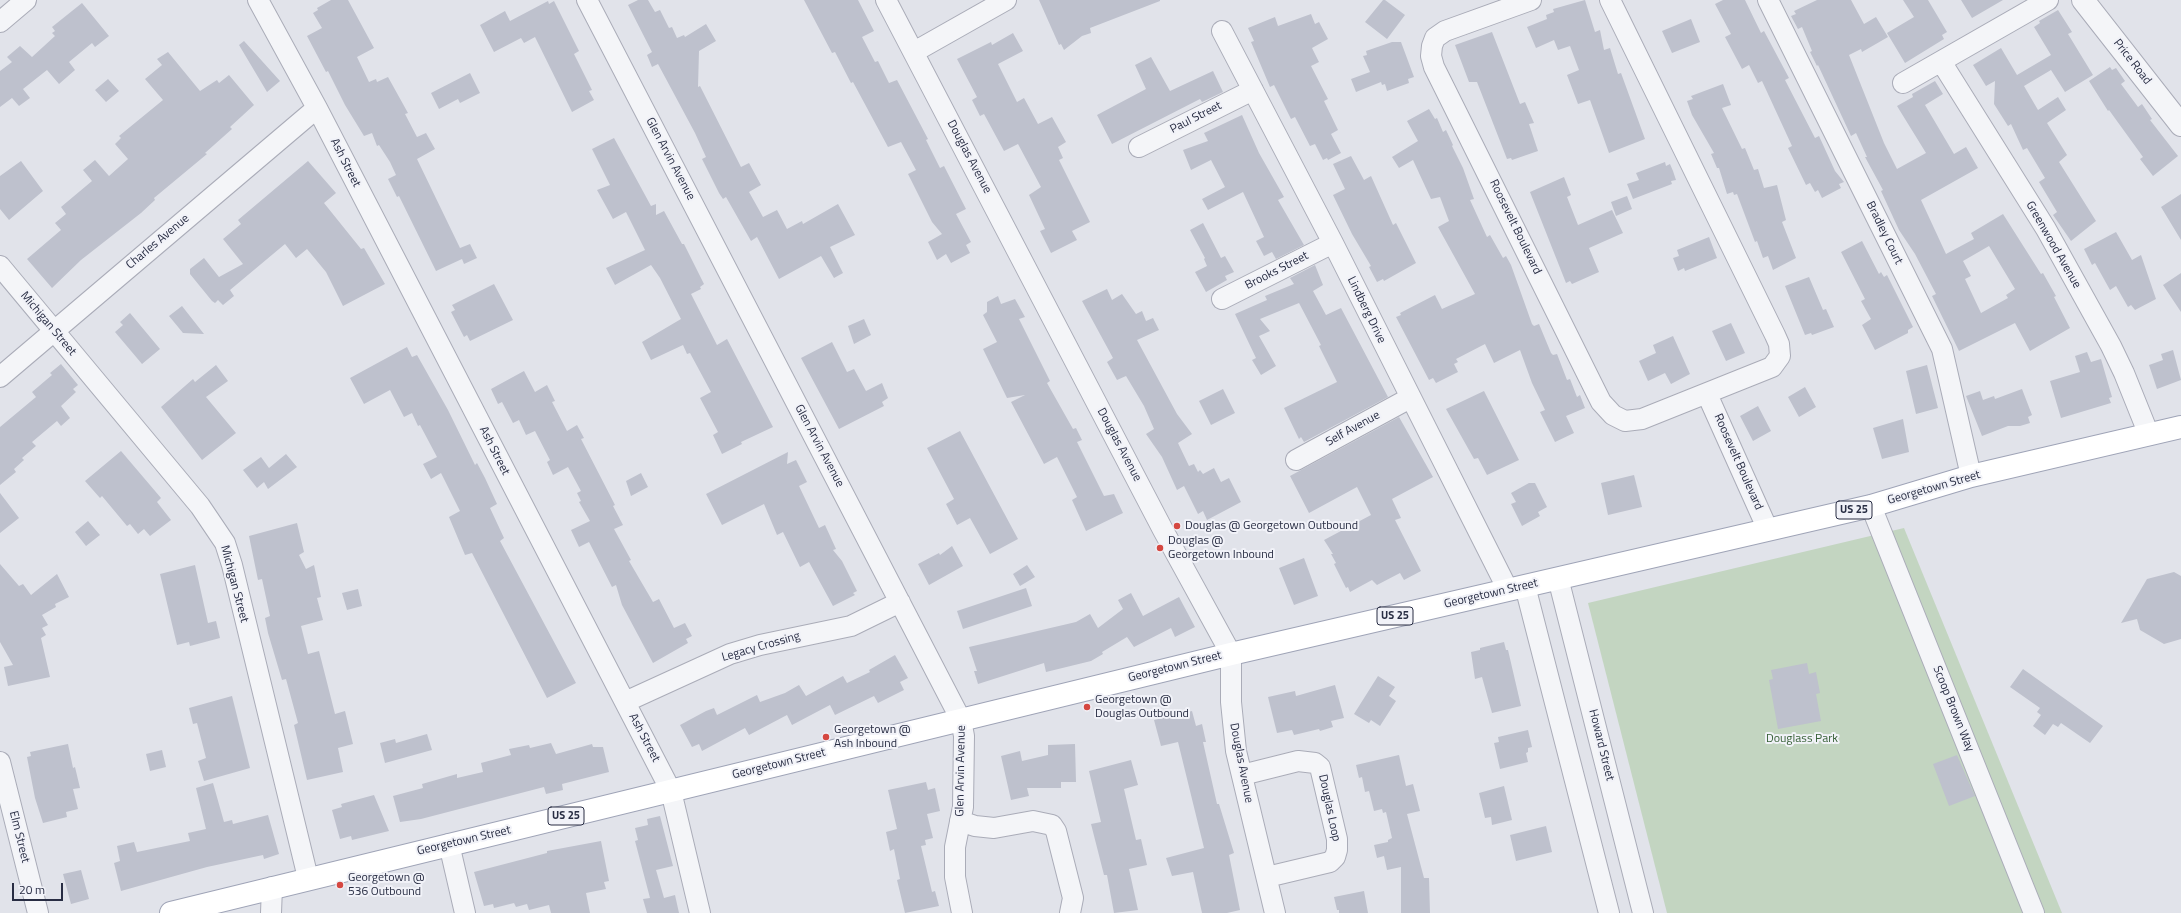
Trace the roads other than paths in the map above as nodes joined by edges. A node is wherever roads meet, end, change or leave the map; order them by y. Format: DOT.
graph roads {
  1 [pos="26,0"];
  2 [pos="258,0"];
  3 [pos="587,0"];
  4 [pos="886,0"];
  5 [pos="1006,0"];
  6 [pos="1531,0"];
  7 [pos="1610,0"];
  8 [pos="1768,0"];
  9 [pos="2048,0"];
  10 [pos="2082,0"];
  11 [pos="0,22"];
  12 [pos="1222,31"];
  13 [pos="914,52"];
  14 [pos="1942,63"];
  15 [pos="1903,83"];
  16 [pos="1253,90"];
  17 [pos="317,108"];
  18 [pos="2181,125"];
  19 [pos="1139,147"];
  20 [pos="1333,243"];
  21 [pos="0,266"];
  22 [pos="1222,299"];
  23 [pos="53,331"];
  24 [pos="0,377"];
  25 [pos="1708,394"];
  26 [pos="1410,398"];
  27 [pos="2181,427"];
  28 [pos="2149,435"];
  29 [pos="1296,460"];
  30 [pos="1971,476"];
  31 [pos="1871,506"];
  32 [pos="1768,530"];
  33 [pos="1558,578"];
  34 [pos="1516,588"];
  35 [pos="900,602"];
  36 [pos="1231,654"];
  37 [pos="625,702"];
  38 [pos="961,720"];
  39 [pos="0,762"];
  40 [pos="1242,774"];
  41 [pos="671,791"];
  42 [pos="960,821"];
  43 [pos="449,844"];
  44 [pos="1267,877"];
  45 [pos="308,878"];
  46 [pos="272,887"];
  47 [pos="38,913"];
  48 [pos="171,913"];
  49 [pos="270,913"];
  50 [pos="464,913"];
  51 [pos="700,913"];
  52 [pos="962,913"];
  53 [pos="1070,913"];
  54 [pos="1275,913"];
  55 [pos="1609,913"];
  56 [pos="1643,913"];
  57 [pos="2034,913"];
  1 -- 11 [label="street"];
  2 -- 17 [label="street, Ash Street"];
  3 -- 35 [label="street, Glen Arvin Avenue"];
  4 -- 13 [label="street, Douglas Avenue"];
  5 -- 13 [label="street"];
  6 -- 25 [label="street, Roosevelt Boulevard"];
  7 -- 25 [label="street, Roosevelt Boulevard"];
  8 -- 30 [label="street, Bradley Court"];
  9 -- 14 [label="street"];
  10 -- 18 [label="street, Price Road"];
  12 -- 16 [label="street, Lindberg Drive"];
  13 -- 36 [label="street, Douglas Avenue"];
  14 -- 15 [label="street"];
  14 -- 28 [label="street, Greenwood Avenue"];
  16 -- 19 [label="street, Paul Street"];
  16 -- 20 [label="street, Lindberg Drive"];
  17 -- 23 [label="street, Charles Avenue"];
  17 -- 37 [label="street, Ash Street"];
  20 -- 22 [label="street, Brooks Street"];
  20 -- 26 [label="street, Lindberg Drive"];
  21 -- 23 [label="street, Michigan Street"];
  23 -- 24 [label="street, Charles Avenue"];
  23 -- 45 [label="street, Michigan Street"];
  25 -- 32 [label="street, Roosevelt Boulevard"];
  26 -- 29 [label="street, Self Avenue"];
  26 -- 34 [label="street, Lindberg Drive"];
  27 -- 28 [label="main road, Georgetown Street / US 25"];
  28 -- 30 [label="main road, Georgetown Street / US 25"];
  30 -- 31 [label="main road, Georgetown Street / US 25"];
  31 -- 32 [label="main road, Georgetown Street / US 25"];
  31 -- 57 [label="street, Scoop Brown Way"];
  32 -- 33 [label="main road, Georgetown Street / US 25"];
  33 -- 34 [label="main road, Georgetown Street / US 25"];
  33 -- 56 [label="street, Howard Street"];
  34 -- 36 [label="main road, Georgetown Street / US 25"];
  34 -- 55 [label="street"];
  35 -- 37 [label="street, Legacy Crossing"];
  35 -- 38 [label="street, Glen Arvin Avenue"];
  36 -- 38 [label="main road, Georgetown Street / US 25"];
  36 -- 40 [label="street, Douglas Avenue"];
  37 -- 41 [label="street, Ash Street"];
  38 -- 41 [label="main road, Georgetown Street / US 25"];
  38 -- 42 [label="street, Glen Arvin Avenue"];
  39 -- 47 [label="street, Elm Street"];
  40 -- 44 [label="street, Douglas Avenue"];
  40 -- 44 [label="street, Douglas Loop"];
  41 -- 43 [label="main road, Georgetown Street / US 25"];
  41 -- 51 [label="street, Ash Street"];
  42 -- 52 [label="street, Glen Arvin Avenue"];
  42 -- 53 [label="street"];
  43 -- 45 [label="main road, Georgetown Street / US 25"];
  43 -- 50 [label="street"];
  44 -- 54 [label="street, Douglas Avenue"];
  45 -- 46 [label="main road, Georgetown Street / US 25"];
  46 -- 48 [label="main road, Georgetown Street / US 25"];
  46 -- 49 [label="street"];
}
